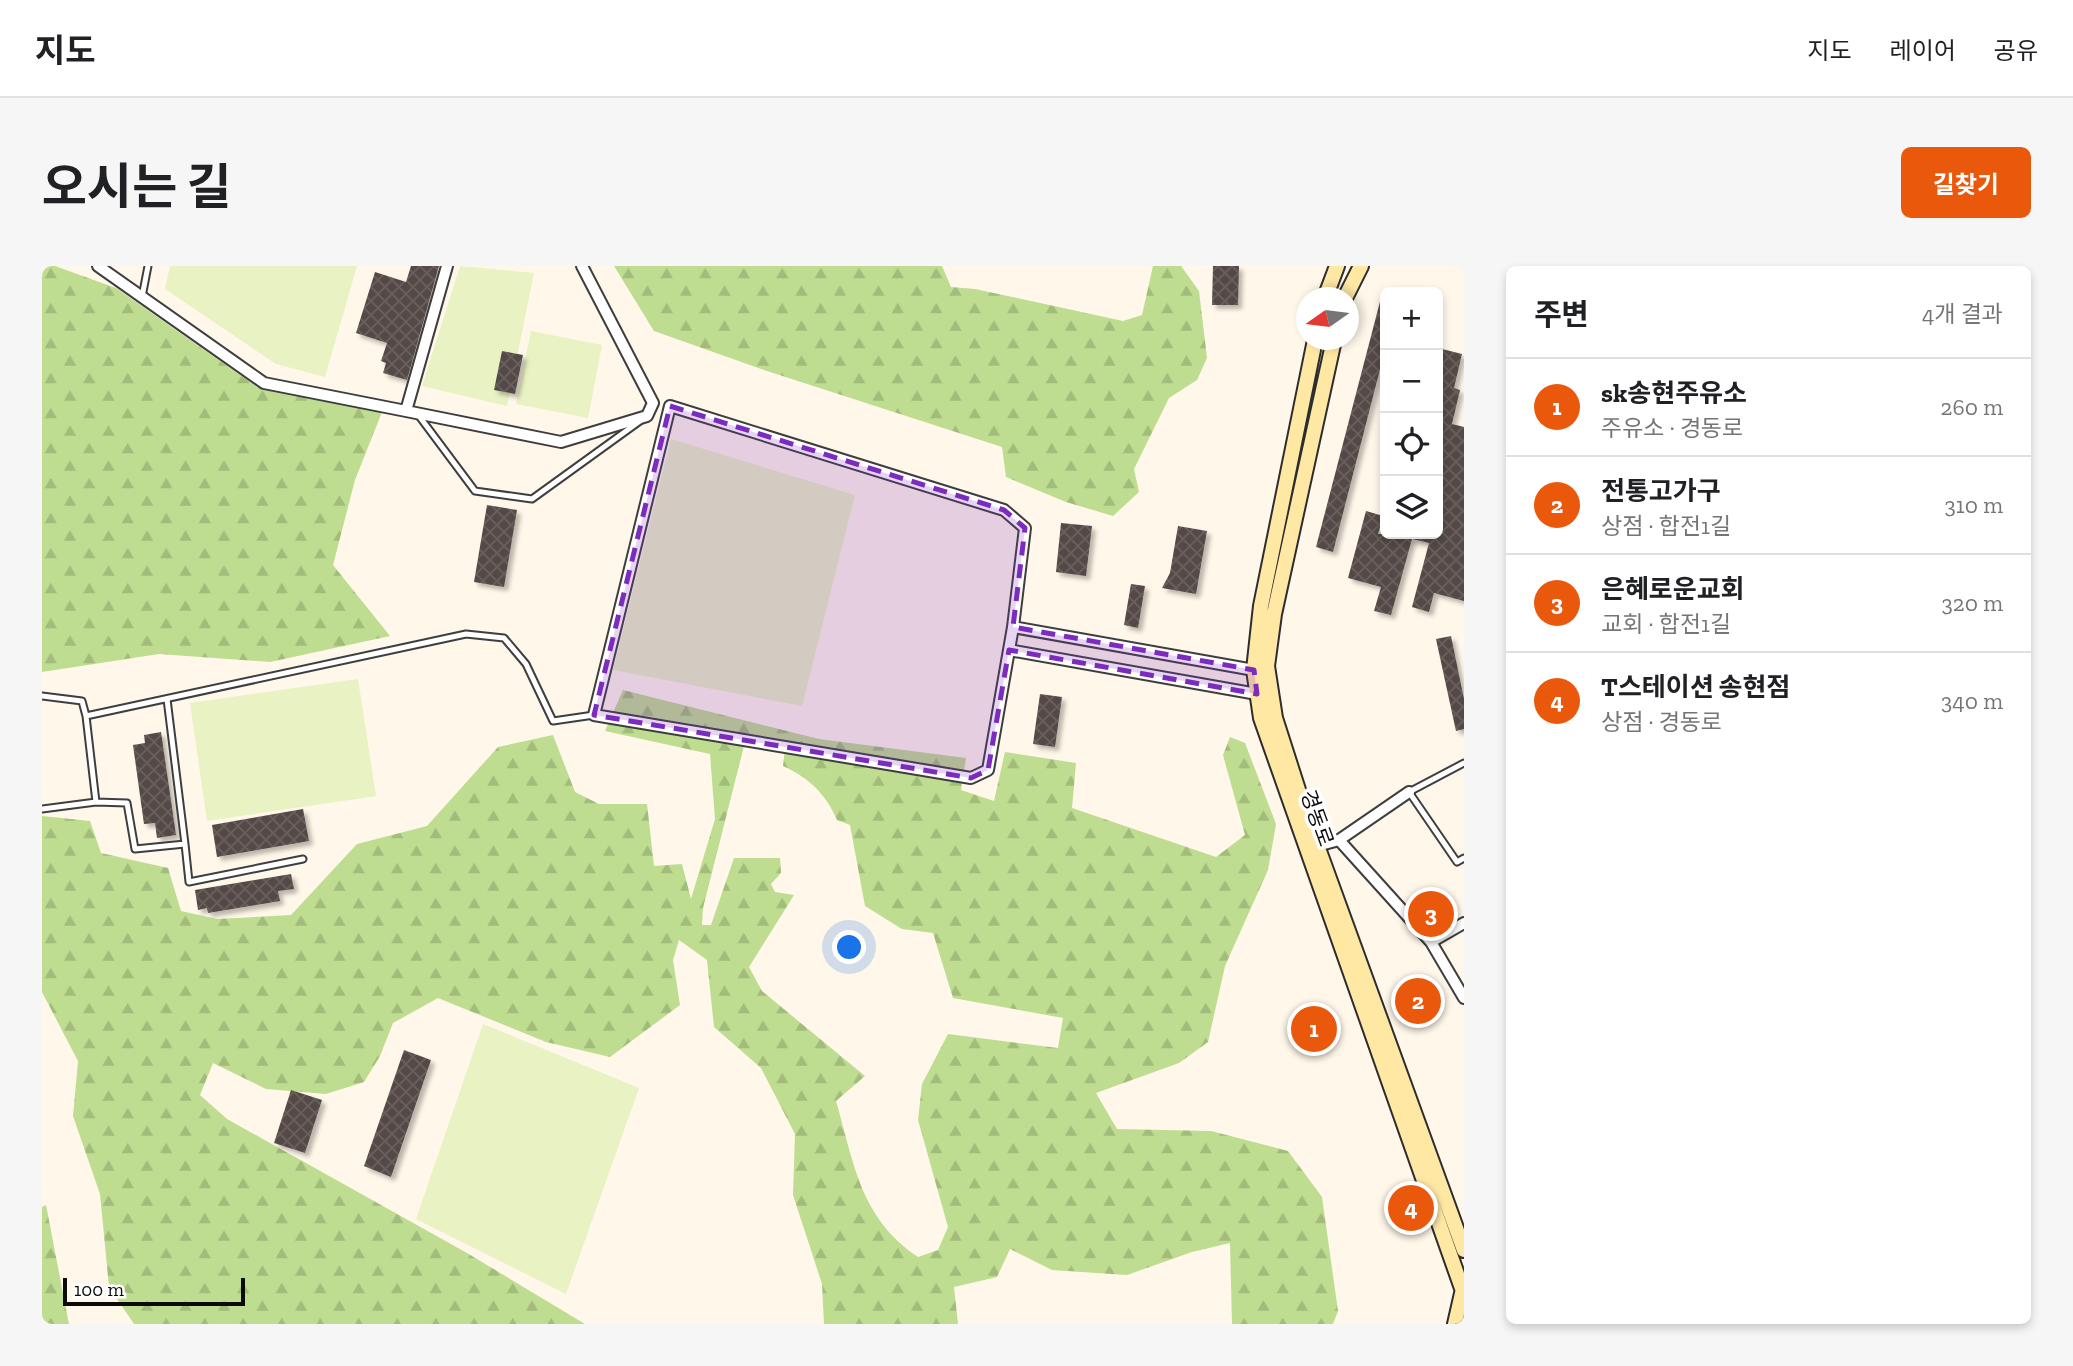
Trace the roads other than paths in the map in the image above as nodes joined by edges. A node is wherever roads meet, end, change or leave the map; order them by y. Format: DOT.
graph roads {
  1 [pos="98,266"];
  2 [pos="148,266"];
  3 [pos="447,266"];
  4 [pos="582,266"];
  5 [pos="1337,266"];
  6 [pos="1361,266"];
  7 [pos="1329,287"];
  8 [pos="1350,287"];
  9 [pos="142,297"];
  10 [pos="1313,350"];
  11 [pos="1332,350"];
  12 [pos="653,403"];
  13 [pos="670,406"];
  14 [pos="412,412"];
  15 [pos="647,416"];
  16 [pos="1013,627"];
  17 [pos="1009,650"];
  18 [pos="1254,670"];
  19 [pos="1257,694"];
  20 [pos="42,696"];
  21 [pos="167,699"];
  22 [pos="594,715"];
  23 [pos="86,716"];
  24 [pos="1464,763"];
  25 [pos="1409,792"];
  26 [pos="96,802"];
  27 [pos="42,809"];
  28 [pos="1339,840"];
  29 [pos="185,844"];
  30 [pos="1317,846"];
  31 [pos="1464,858"];
  32 [pos="303,859"];
  33 [pos="1464,923"];
  34 [pos="1431,942"];
  35 [pos="1464,998"];
  36 [pos="1464,1250"];
  37 [pos="1464,1291"];
  38 [pos="1455,1324"];
  1 -- 9 [label="street"];
  2 -- 9 [label="lane"];
  3 -- 14 [label="street"];
  4 -- 12 [label="street"];
  5 -- 7 [label="street"];
  6 -- 8 [label="street"];
  9 -- 14 [label="street"];
  10 -- 18 [label="street, 경동로"];
  11 -- 30 [label="street, 경동로"];
  12 -- 13 [label="street"];
  12 -- 15 [label="street"];
  13 -- 16 [label="street"];
  13 -- 22 [label="street"];
  14 -- 15 [label="street"];
  14 -- 15 [label="lane"];
  16 -- 17 [label="street"];
  16 -- 18 [label="street"];
  17 -- 19 [label="street"];
  17 -- 22 [label="street"];
  18 -- 19 [label="street, 경동로"];
  19 -- 37 [label="street, 경동로"];
  20 -- 23 [label="lane"];
  21 -- 22 [label="lane"];
  21 -- 23 [label="lane"];
  21 -- 29 [label="lane"];
  23 -- 26 [label="lane"];
  24 -- 25 [label="lane"];
  25 -- 28 [label="street"];
  25 -- 31 [label="lane"];
  26 -- 27 [label="lane"];
  26 -- 29 [label="lane"];
  28 -- 30 [label="street"];
  28 -- 34 [label="street"];
  29 -- 32 [label="lane"];
  30 -- 36 [label="street, 경동로"];
  33 -- 34 [label="street"];
  34 -- 35 [label="street"];
  37 -- 38 [label="street"];
}
